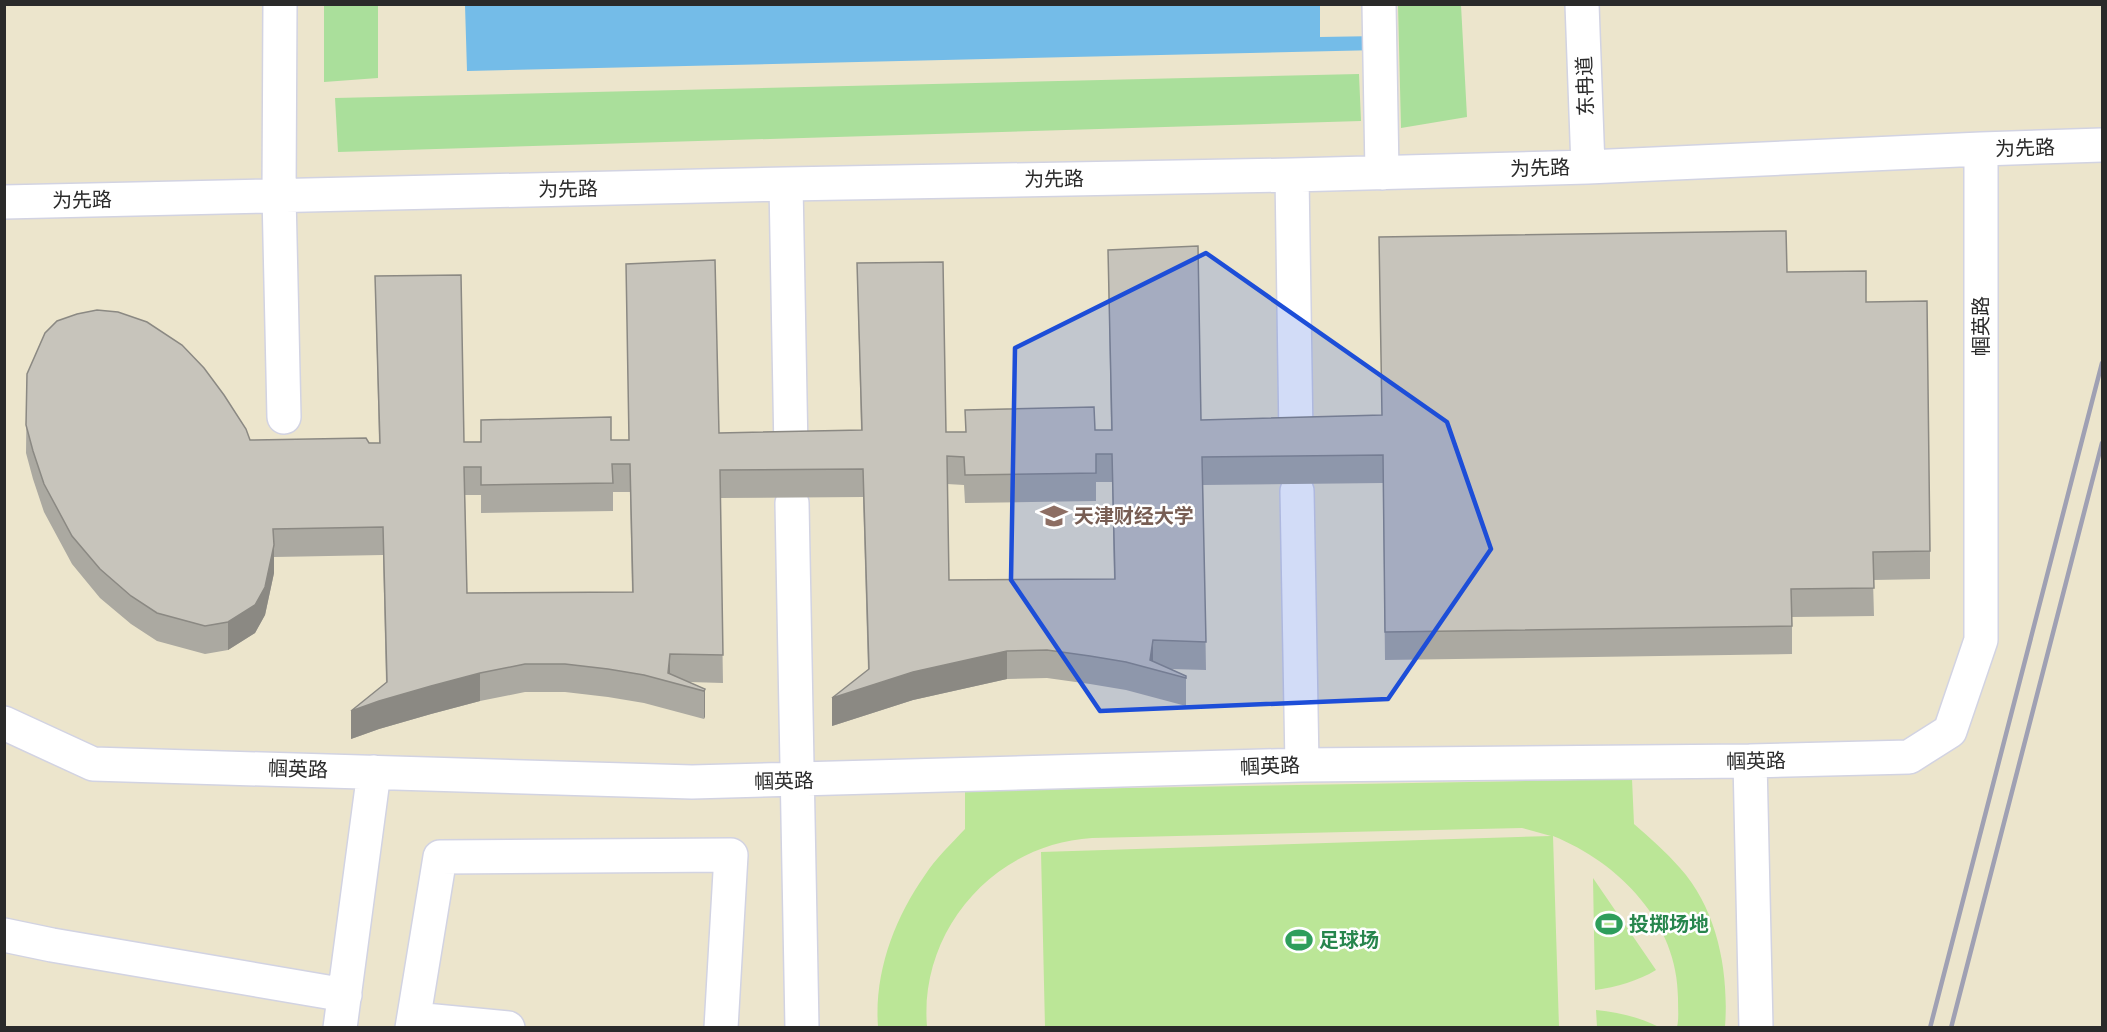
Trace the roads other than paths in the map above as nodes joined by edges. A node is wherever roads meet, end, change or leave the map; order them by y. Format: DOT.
graph roads {
  1 [pos="279,4"];
  2 [pos="1379,4"];
  3 [pos="1582,4"];
  4 [pos="2103,146"];
  5 [pos="1981,149"];
  6 [pos="1588,167"];
  7 [pos="1382,172"];
  8 [pos="1292,175"];
  9 [pos="786,184"];
  10 [pos="279,195"];
  11 [pos="4,202"];
  12 [pos="284,417"];
  13 [pos="1296,437"];
  14 [pos="791,451"];
  15 [pos="1297,490"];
  16 [pos="792,504"];
  17 [pos="4,723"];
  18 [pos="1750,761"];
  19 [pos="1302,765"];
  20 [pos="374,772"];
  21 [pos="798,781"];
  22 [pos="4,935"];
  23 [pos="345,995"];
  24 [pos="413,1023"];
  25 [pos="340,1028"];
  26 [pos="508,1028"];
  27 [pos="721,1028"];
  28 [pos="802,1028"];
  29 [pos="1756,1028"];
  1 -- 10 [label="street"];
  2 -- 7 [label="street"];
  3 -- 6 [label="street, 东冉道"];
  4 -- 5 [label="street, 为先路"];
  5 -- 6 [label="street, 为先路"];
  5 -- 18 [label="street, 帼英路"];
  6 -- 7 [label="street, 为先路"];
  7 -- 8 [label="street, 为先路"];
  8 -- 9 [label="street, 为先路"];
  8 -- 13 [label="street"];
  9 -- 10 [label="street, 为先路"];
  9 -- 14 [label="street"];
  10 -- 11 [label="street, 为先路"];
  10 -- 12 [label="street"];
  15 -- 19 [label="street"];
  16 -- 21 [label="street"];
  17 -- 20 [label="street, 帼英路"];
  18 -- 19 [label="street, 帼英路"];
  18 -- 29 [label="street"];
  19 -- 21 [label="street, 帼英路"];
  20 -- 21 [label="street, 帼英路"];
  20 -- 23 [label="street"];
  21 -- 28 [label="street"];
  22 -- 23 [label="street"];
  23 -- 25 [label="street"];
  24 -- 26 [label="street"];
  24 -- 27 [label="street"];
}
